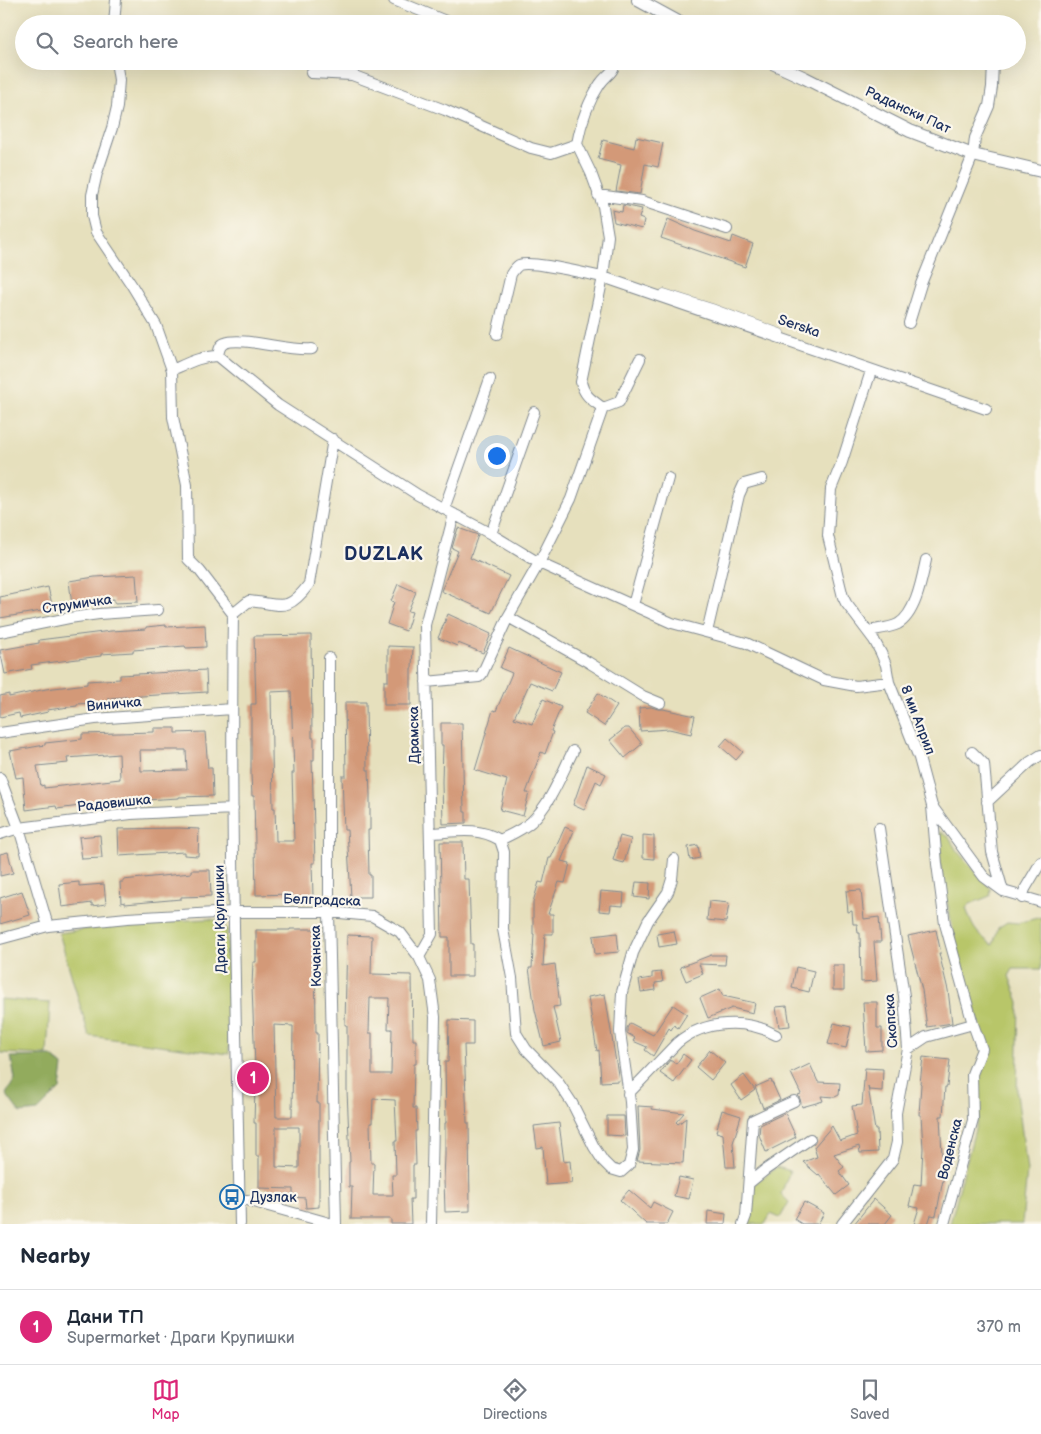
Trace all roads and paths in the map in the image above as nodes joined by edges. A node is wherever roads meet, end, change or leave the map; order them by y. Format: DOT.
graph roads {
  1 [pos="116,0"];
  2 [pos="394,0"];
  3 [pos="638,0"];
  4 [pos="115,15"];
  5 [pos="430,15"];
  6 [pos="666,15"];
  7 [pos="117,70"];
  8 [pos="614,70"];
  9 [pos="788,70"];
  10 [pos="992,70"];
  11 [pos="311,73"];
  12 [pos="578,144"];
  13 [pos="973,156"];
  14 [pos="1041,171"];
  15 [pos="598,195"];
  16 [pos="727,229"];
  17 [pos="603,277"];
  18 [pos="909,323"];
  19 [pos="497,334"];
  20 [pos="312,349"];
  21 [pos="218,356"];
  22 [pos="640,359"];
  23 [pos="172,370"];
  24 [pos="871,371"];
  25 [pos="490,379"];
  26 [pos="603,408"];
  27 [pos="983,408"];
  28 [pos="534,412"];
  29 [pos="333,439"];
  30 [pos="668,478"];
  31 [pos="762,478"];
  32 [pos="444,509"];
  33 [pos="454,514"];
  34 [pos="491,534"];
  35 [pos="926,560"];
  36 [pos="539,563"];
  37 [pos="633,605"];
  38 [pos="158,610"];
  39 [pos="232,614"];
  40 [pos="508,617"];
  41 [pos="868,631"];
  42 [pos="0,632"];
  43 [pos="707,632"];
  44 [pos="329,658"];
  45 [pos="426,682"];
  46 [pos="889,682"];
  47 [pos="660,703"];
  48 [pos="232,709"];
  49 [pos="0,733"];
  50 [pos="573,751"];
  51 [pos="972,752"];
  52 [pos="1041,756"];
  53 [pos="0,778"];
  54 [pos="987,802"];
  55 [pos="932,806"];
  56 [pos="233,809"];
  57 [pos="19,828"];
  58 [pos="879,828"];
  59 [pos="430,833"];
  60 [pos="0,834"];
  61 [pos="500,840"];
  62 [pos="674,858"];
  63 [pos="1041,862"];
  64 [pos="1003,891"];
  65 [pos="1022,898"];
  66 [pos="1041,902"];
  67 [pos="234,912"];
  68 [pos="329,912"];
  69 [pos="48,926"];
  70 [pos="0,940"];
  71 [pos="420,957"];
  72 [pos="973,1024"];
  73 [pos="776,1036"];
  74 [pos="908,1049"];
  75 [pos="628,1094"];
  76 [pos="794,1101"];
  77 [pos="810,1138"];
  78 [pos="749,1183"];
  79 [pos="240,1198"];
  80 [pos="240,1224"];
  81 [pos="334,1224"];
  82 [pos="431,1224"];
  83 [pos="743,1224"];
  84 [pos="842,1224"];
  85 [pos="944,1224"];
  1 -- 4 [label="street"];
  2 -- 5 [label="street"];
  3 -- 6 [label="street"];
  7 -- 23 [label="street"];
  8 -- 12 [label="street"];
  9 -- 13 [label="street, Радански Пат"];
  10 -- 13 [label="street"];
  11 -- 12 [label="street"];
  12 -- 15 [label="street"];
  13 -- 14 [label="street, Радански Пат"];
  13 -- 18 [label="street"];
  15 -- 16 [label="street"];
  15 -- 17 [label="street"];
  17 -- 19 [label="street"];
  17 -- 24 [label="street"];
  17 -- 26 [label="street"];
  17 -- 27 [label="street, Serska"];
  20 -- 21 [label="street"];
  21 -- 23 [label="street"];
  21 -- 29 [label="street"];
  22 -- 26 [label="street"];
  23 -- 39 [label="street"];
  24 -- 27 [label="street"];
  24 -- 41 [label="street, 8 ми Април"];
  25 -- 32 [label="street"];
  26 -- 36 [label="street"];
  28 -- 34 [label="street"];
  29 -- 32 [label="street"];
  29 -- 39 [label="street"];
  30 -- 37 [label="street"];
  31 -- 43 [label="street"];
  32 -- 33 [label="street"];
  33 -- 34 [label="street"];
  33 -- 45 [label="street, Драмска"];
  34 -- 36 [label="street"];
  35 -- 41 [label="street"];
  36 -- 37 [label="street"];
  36 -- 40 [label="street"];
  37 -- 43 [label="street"];
  38 -- 42 [label="street, Струмичка"];
  39 -- 48 [label="street, Драги Крупишки"];
  40 -- 45 [label="street"];
  40 -- 47 [label="street"];
  41 -- 46 [label="street, 8 ми Април"];
  43 -- 46 [label="street"];
  44 -- 68 [label="street, Кочанска"];
  45 -- 59 [label="street, Драмска"];
  46 -- 55 [label="street, 8 ми Април"];
  48 -- 49 [label="street, Виничка"];
  48 -- 56 [label="street, Драги Крупишки"];
  50 -- 61 [label="street"];
  51 -- 54 [label="street"];
  52 -- 54 [label="street"];
  53 -- 57 [label="street"];
  54 -- 64 [label="street"];
  55 -- 64 [label="street"];
  55 -- 72 [label="street, 8 ми Април"];
  56 -- 57 [label="street, Радовишка"];
  56 -- 67 [label="street, Драги Крупишки"];
  57 -- 60 [label="street, Радовишка"];
  57 -- 69 [label="street"];
  58 -- 74 [label="street, Скопска"];
  59 -- 61 [label="street"];
  59 -- 71 [label="street, Драмска"];
  61 -- 75 [label="street"];
  62 -- 75 [label="street"];
  63 -- 65 [label="street"];
  64 -- 65 [label="street"];
  65 -- 66 [label="street"];
  67 -- 68 [label="street, Белградска"];
  67 -- 69 [label="street, Белградска"];
  67 -- 79 [label="street, Драги Крупишки"];
  68 -- 71 [label="street, Белградска"];
  68 -- 81 [label="street, Кочанска"];
  69 -- 70 [label="street, Белградска"];
  71 -- 82 [label="street, Белградска"];
  72 -- 74 [label="street"];
  72 -- 85 [label="street, Воденска"];
  73 -- 75 [label="street"];
  74 -- 84 [label="street, Скопска"];
  76 -- 78 [label="street"];
  77 -- 78 [label="street"];
  78 -- 83 [label="street"];
  79 -- 80 [label="street, Драги Крупишки"];
  79 -- 81 [label="street"];
}
